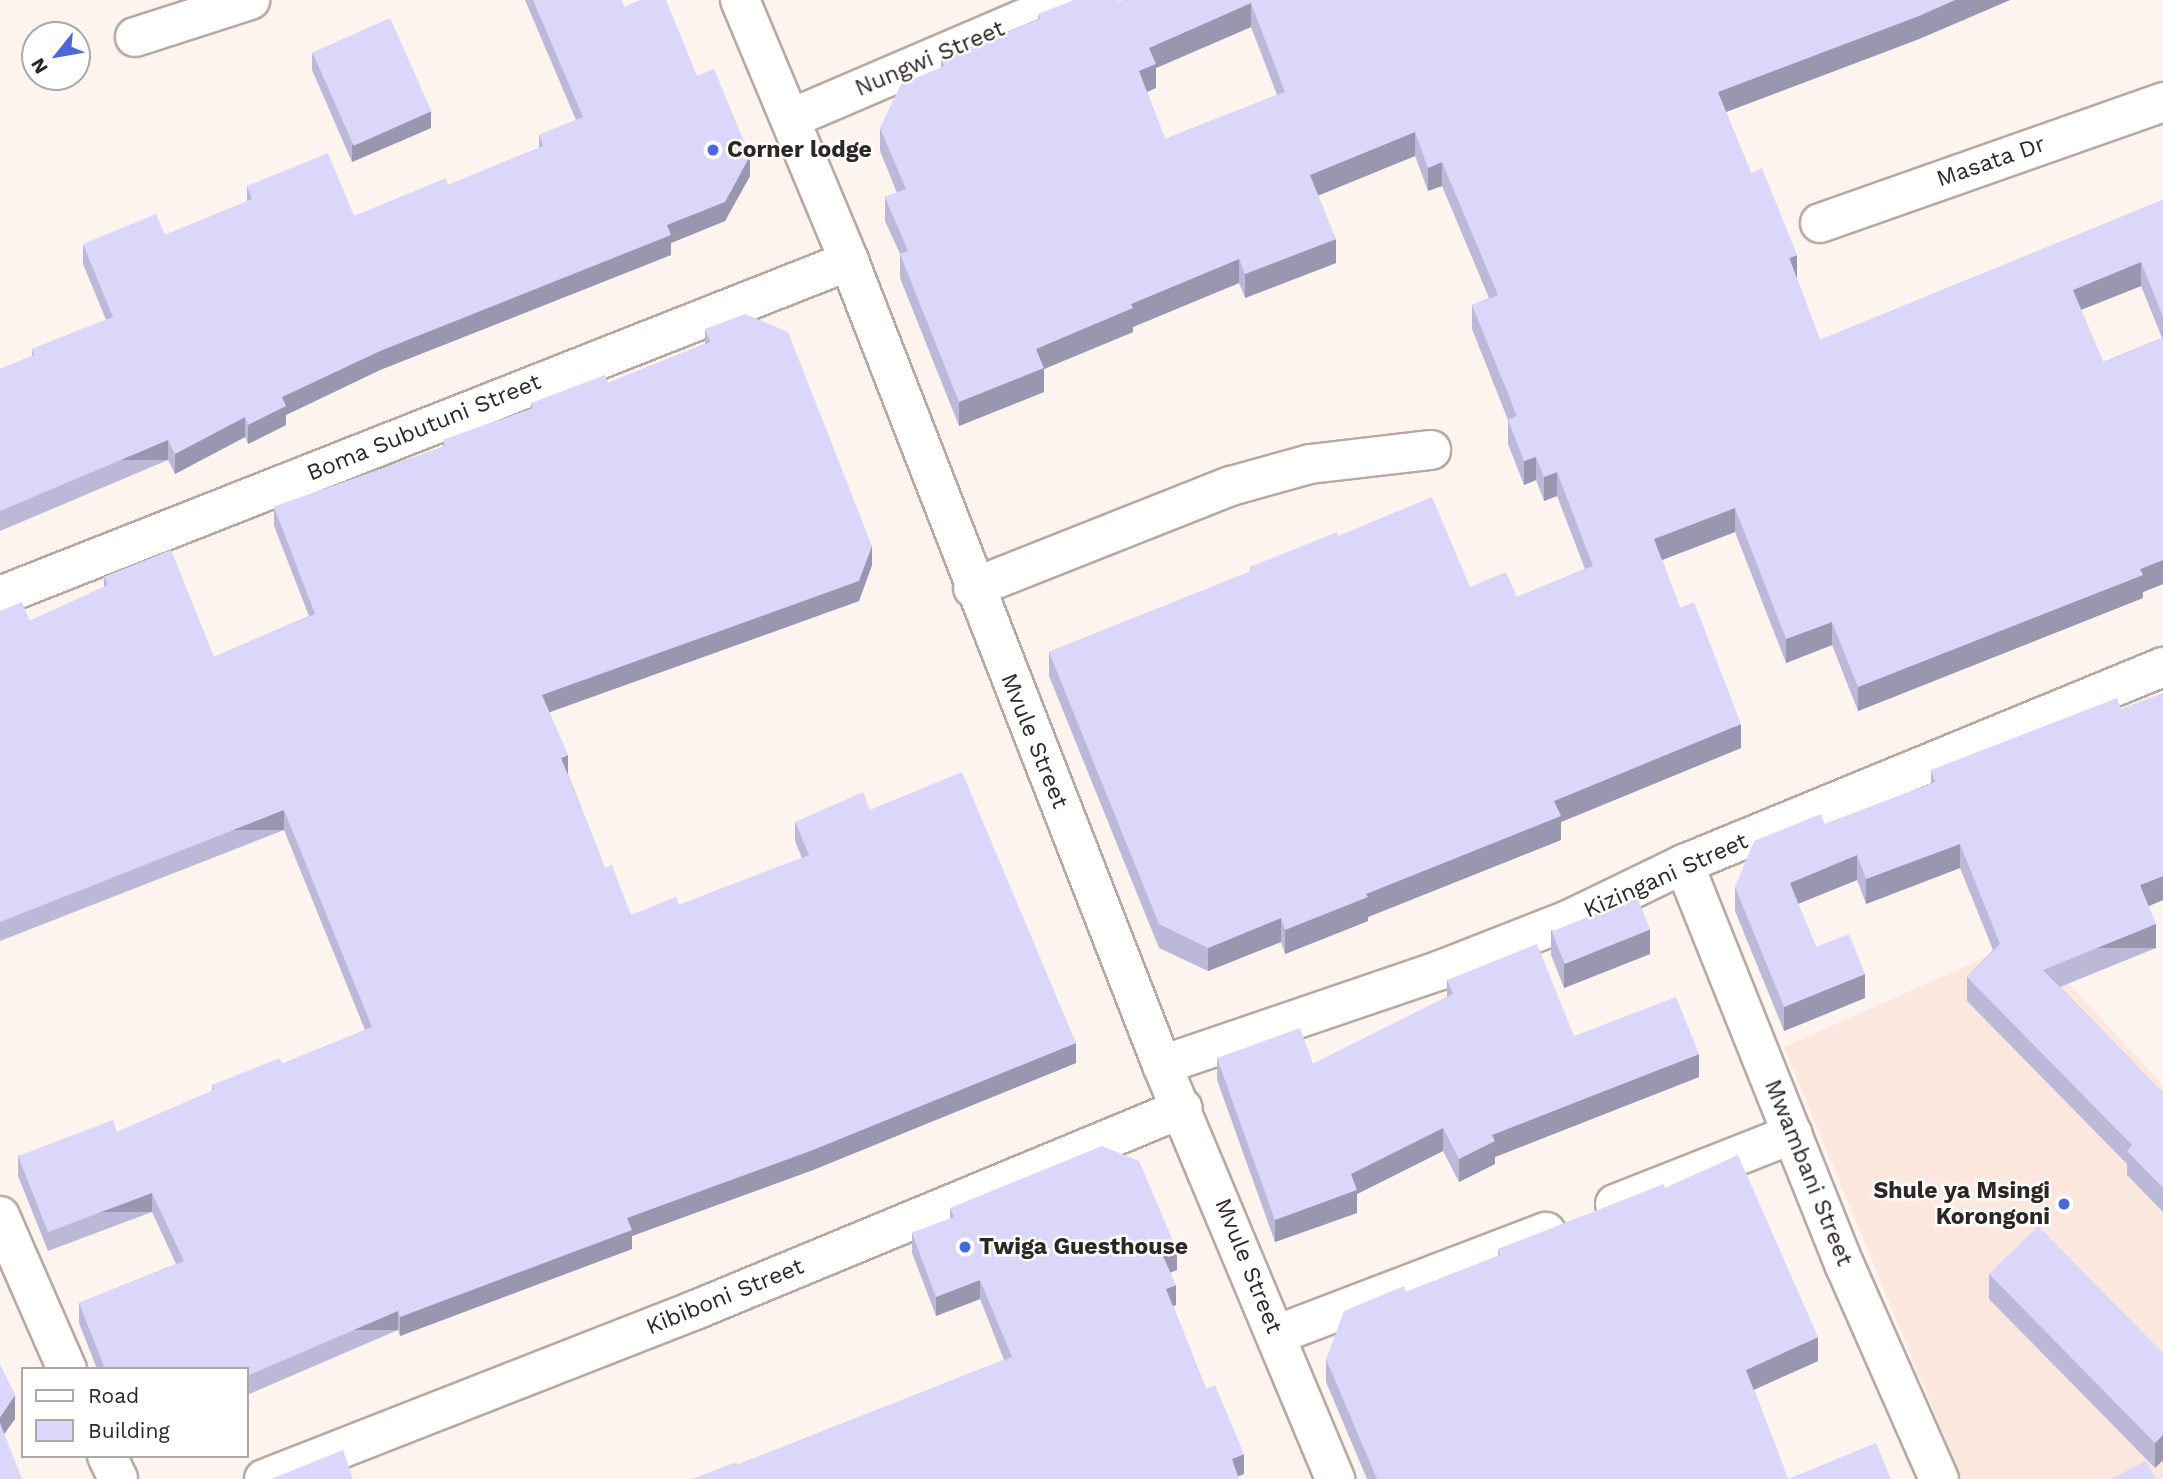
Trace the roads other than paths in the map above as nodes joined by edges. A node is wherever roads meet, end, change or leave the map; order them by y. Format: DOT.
graph roads {
  1 [pos="250,0"];
  2 [pos="740,0"];
  3 [pos="1068,0"];
  4 [pos="135,37"];
  5 [pos="2163,102"];
  6 [pos="792,118"];
  7 [pos="1820,223"];
  8 [pos="849,261"];
  9 [pos="1431,450"];
  10 [pos="973,588"];
  11 [pos="0,596"];
  12 [pos="2163,667"];
  13 [pos="1684,864"];
  14 [pos="1162,1065"];
  15 [pos="1183,1108"];
  16 [pos="1793,1134"];
  17 [pos="0,1216"];
  18 [pos="14,1291"];
  19 [pos="1276,1335"];
  20 [pos="66,1367"];
  21 [pos="108,1458"];
  22 [pos="118,1479"];
  23 [pos="264,1479"];
  24 [pos="1335,1479"];
  25 [pos="1939,1479"];
  1 -- 4 [label="street"];
  2 -- 6 [label="street, Mvule Street"];
  3 -- 6 [label="street, Nungwi Street"];
  5 -- 7 [label="street, Masata Dr"];
  6 -- 8 [label="street, Mvule Street"];
  8 -- 10 [label="street, Mvule Street"];
  8 -- 11 [label="street, Boma Subutuni Street"];
  9 -- 10 [label="street"];
  10 -- 14 [label="street, Mvule Street"];
  12 -- 13 [label="street, Kizingani Street"];
  13 -- 14 [label="street, Kizingani Street"];
  13 -- 16 [label="street, Mwambani Street"];
  14 -- 15 [label="street, Mvule Street"];
  15 -- 19 [label="street, Mvule Street"];
  15 -- 23 [label="street, Kibiboni Street"];
  16 -- 19 [label="street"];
  16 -- 25 [label="street, Mwambani Street"];
  17 -- 18 [label="street"];
  18 -- 20 [label="street"];
  19 -- 24 [label="street, Mvule Street"];
  21 -- 22 [label="street"];
}
